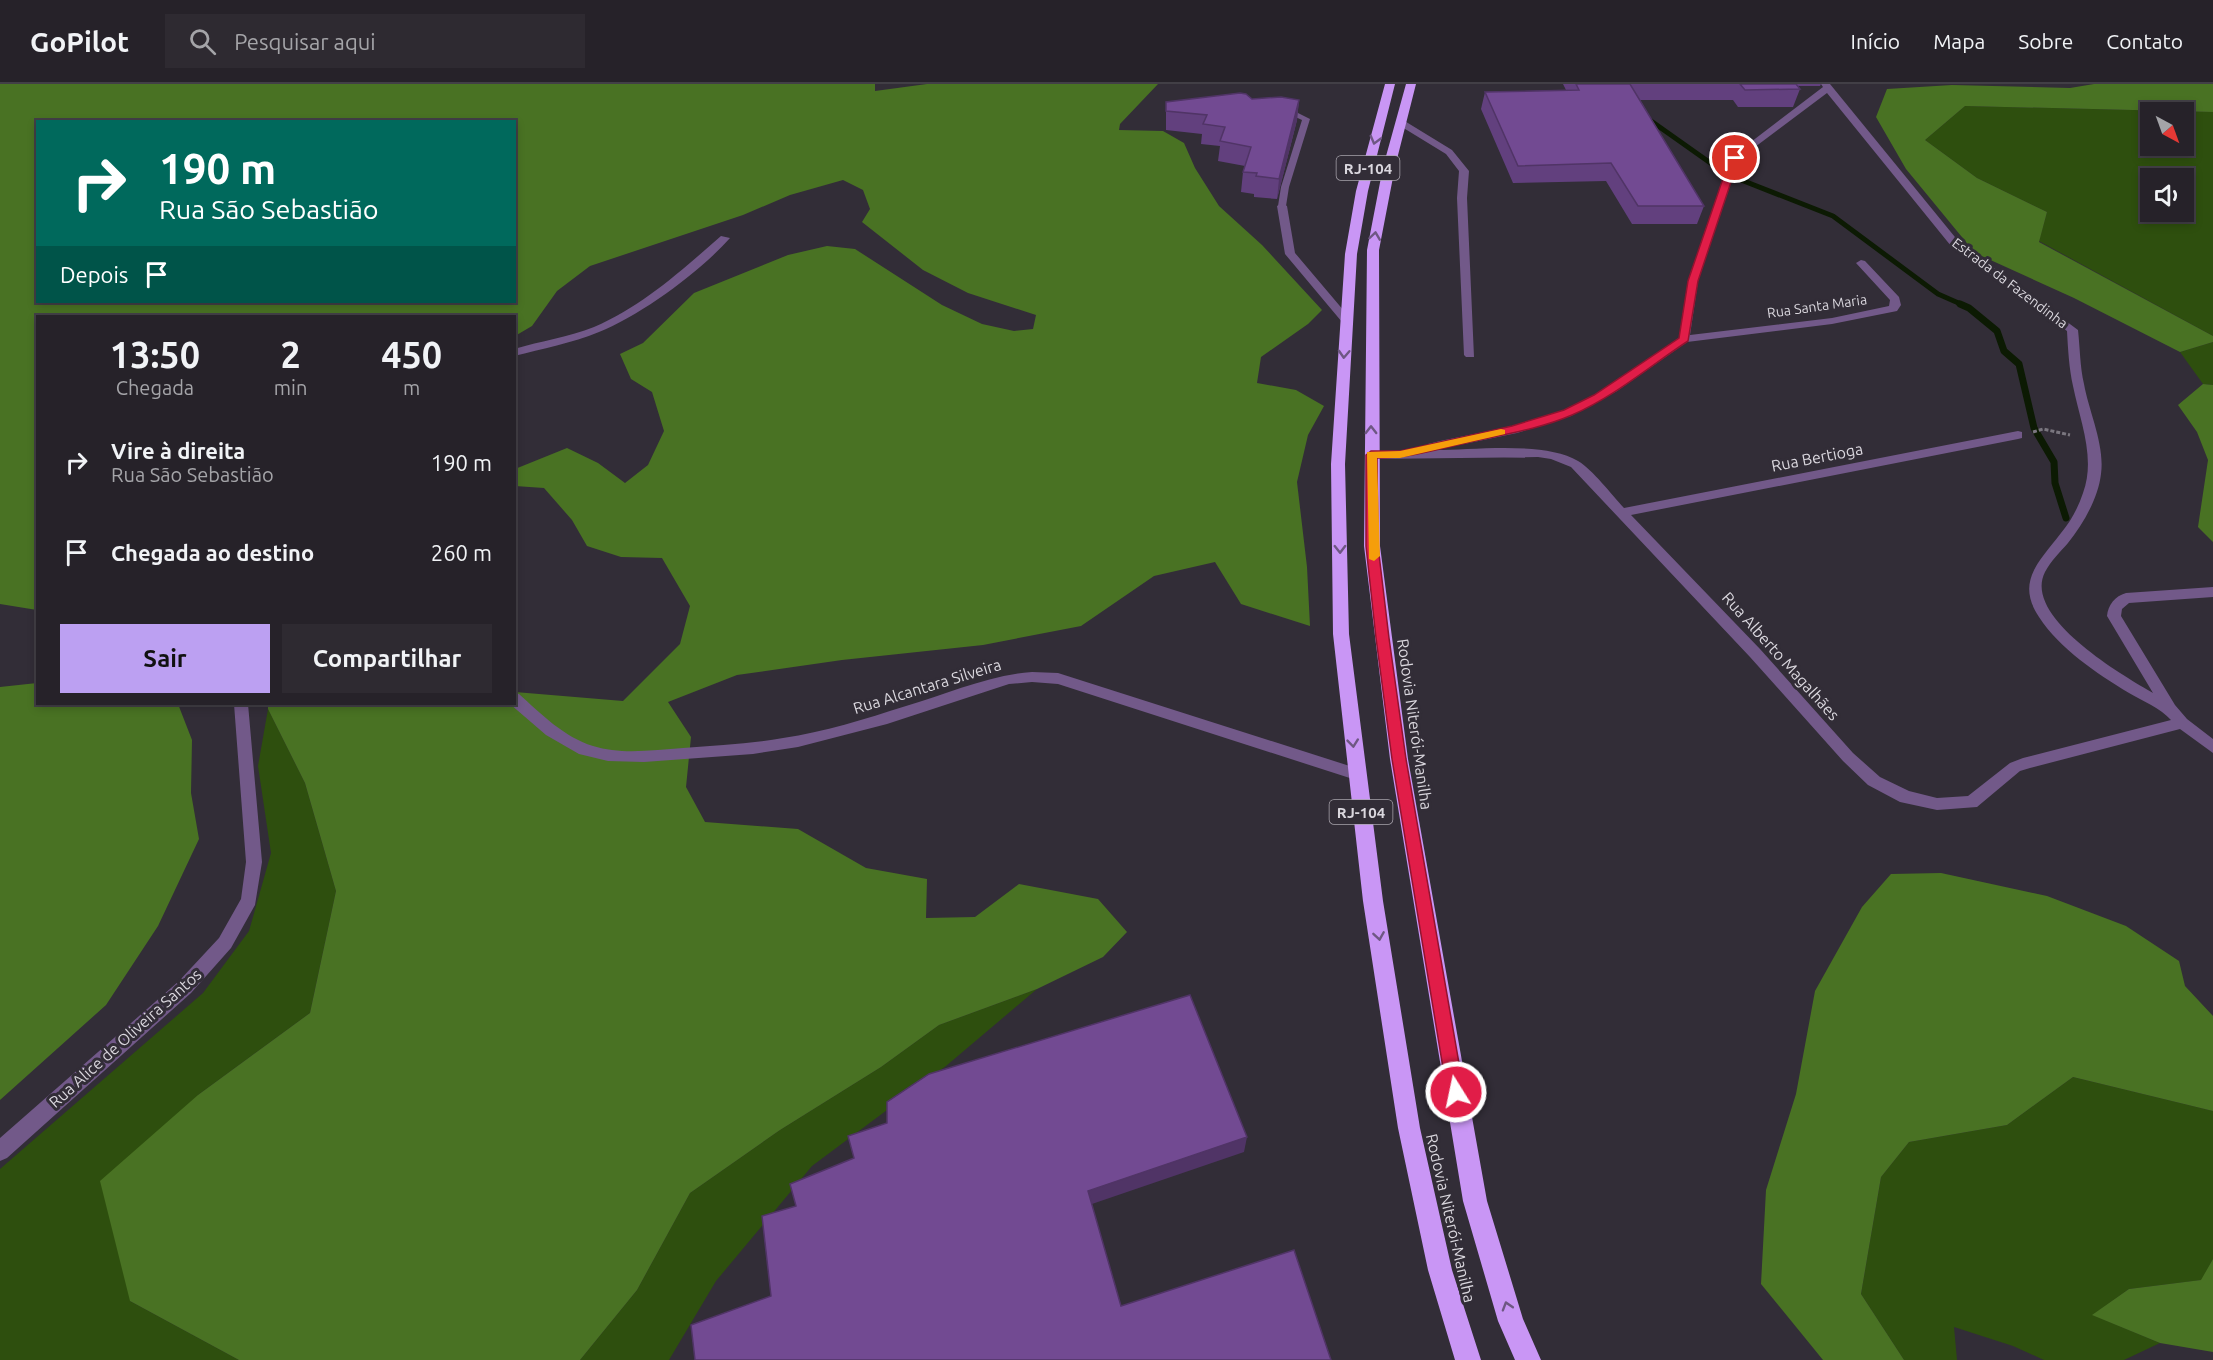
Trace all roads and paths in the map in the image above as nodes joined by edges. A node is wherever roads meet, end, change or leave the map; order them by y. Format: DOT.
graph roads {
  1 [pos="1390,84"];
  2 [pos="1411,84"];
  3 [pos="1827,86"];
  4 [pos="1270,113"];
  5 [pos="1400,122"];
  6 [pos="1282,206"];
  7 [pos="725,238"];
  8 [pos="1861,263"];
  9 [pos="1346,320"];
  10 [pos="1684,339"];
  11 [pos="516,352"];
  12 [pos="1470,355"];
  13 [pos="2018,435"];
  14 [pos="1400,454"];
  15 [pos="1371,455"];
  16 [pos="1623,512"];
  17 [pos="2213,592"];
  18 [pos="516,700"];
  19 [pos="241,705"];
  20 [pos="2169,709"];
  21 [pos="2182,723"];
  22 [pos="2213,747"];
  23 [pos="1356,774"];
  24 [pos="0,1151"];
  25 [pos="1468,1360"];
  26 [pos="1528,1360"];
  1 -- 9 [label="highway, Rodovia Niterói-Manilha / RJ-104, one-way"];
  2 -- 5 [label="highway, Rodovia Niterói-Manilha / RJ-104"];
  3 -- 10 [label="street"];
  3 -- 20 [label="street, Estrada da Fazendinha"];
  4 -- 6 [label="lane"];
  5 -- 12 [label="street"];
  15 -- 5 [label="highway, Rodovia Niterói-Manilha / RJ-104, one-way"];
  6 -- 9 [label="street"];
  7 -- 11 [label="street"];
  8 -- 10 [label="street, Rua Santa Maria"];
  9 -- 23 [label="highway, Rodovia Niterói-Manilha / RJ-104, one-way"];
  10 -- 14 [label="street"];
  13 -- 16 [label="street, Rua Bertioga"];
  14 -- 15 [label="street, Rua Alberto Magalhães"];
  14 -- 16 [label="street, Rua Alberto Magalhães"];
  26 -- 15 [label="highway, Rodovia Niterói-Manilha / RJ-104, one-way"];
  16 -- 21 [label="street, Rua Alberto Magalhães"];
  17 -- 20 [label="street"];
  18 -- 23 [label="street, Rua Alcantara Silveira"];
  19 -- 24 [label="street, Rua Alice de Oliveira Santos"];
  20 -- 21 [label="street"];
  21 -- 22 [label="street"];
  23 -- 25 [label="highway, Rodovia Niterói-Manilha / RJ-104, one-way"];
}
